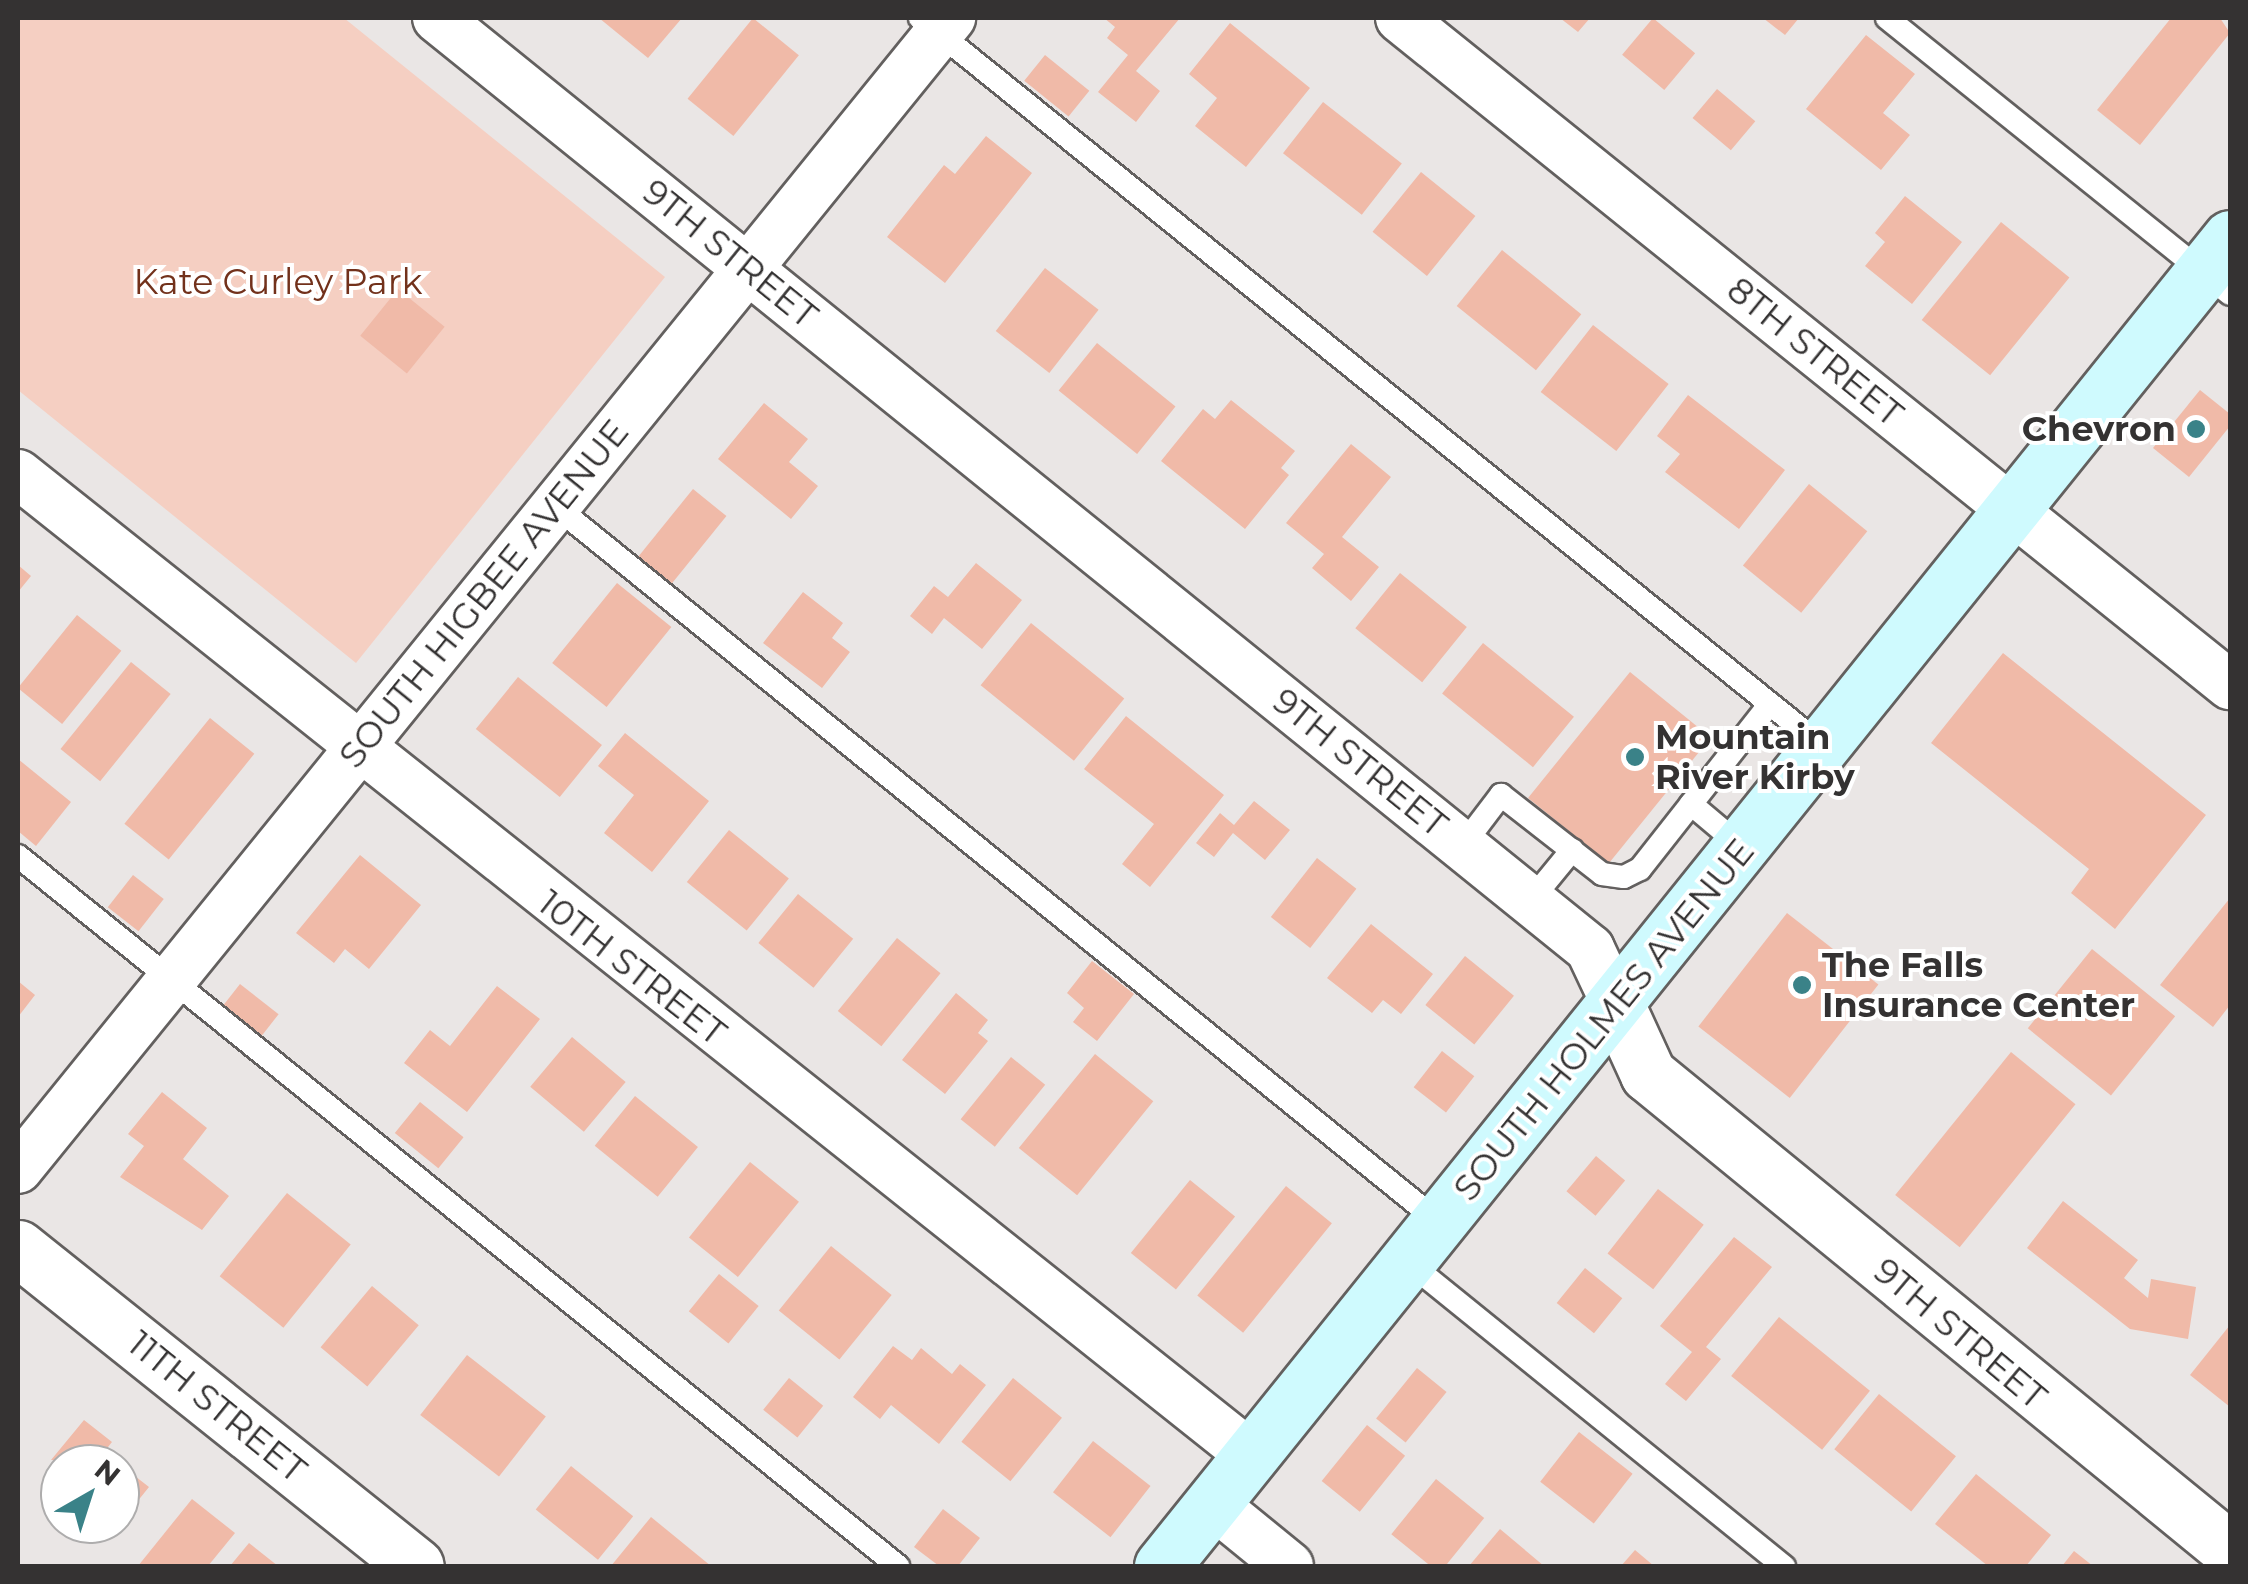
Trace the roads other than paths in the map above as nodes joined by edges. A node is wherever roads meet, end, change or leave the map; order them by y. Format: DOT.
graph roads {
  1 [pos="437,18"];
  2 [pos="1400,18"];
  3 [pos="1887,18"];
  4 [pos="936,23"];
  5 [pos="745,267"];
  6 [pos="2221,268"];
  7 [pos="18,474"];
  8 [pos="556,506"];
  9 [pos="2011,510"];
  10 [pos="2230,685"];
  11 [pos="1770,704"];
  12 [pos="1824,747"];
  13 [pos="357,752"];
  14 [pos="1692,804"];
  15 [pos="1463,845"];
  16 [pos="1744,848"];
  17 [pos="1572,850"];
  18 [pos="18,856"];
  19 [pos="1531,900"];
  20 [pos="172,981"];
  21 [pos="1616,1004"];
  22 [pos="18,1169"];
  23 [pos="1424,1242"];
  24 [pos="18,1248"];
  25 [pos="1252,1456"];
  26 [pos="1213,1504"];
  27 [pos="2230,1550"];
  28 [pos="416,1566"];
  29 [pos="898,1566"];
  30 [pos="1162,1566"];
  31 [pos="1289,1566"];
  32 [pos="1784,1566"];
  1 -- 5 [label="street, 9TH STREET"];
  2 -- 9 [label="street, 8TH STREET"];
  3 -- 6 [label="lane"];
  4 -- 5 [label="street, SOUTH HIGBEE AVENUE"];
  4 -- 11 [label="lane"];
  5 -- 8 [label="street, SOUTH HIGBEE AVENUE"];
  5 -- 15 [label="street, 9TH STREET"];
  6 -- 9 [label="main road, SOUTH HOLMES AVENUE"];
  7 -- 13 [label="street, 10TH STREET"];
  8 -- 13 [label="street, SOUTH HIGBEE AVENUE"];
  8 -- 23 [label="lane"];
  9 -- 10 [label="street, 8TH STREET"];
  9 -- 12 [label="main road, SOUTH HOLMES AVENUE"];
  11 -- 12 [label="lane"];
  11 -- 14 [label="lane"];
  12 -- 16 [label="main road, SOUTH HOLMES AVENUE"];
  13 -- 20 [label="street, SOUTH HIGBEE AVENUE"];
  13 -- 25 [label="street, 10TH STREET"];
  14 -- 16 [label="lane"];
  14 -- 17 [label="lane"];
  15 -- 17 [label="lane"];
  15 -- 19 [label="street, 9TH STREET"];
  16 -- 21 [label="main road, SOUTH HOLMES AVENUE"];
  17 -- 19 [label="lane"];
  18 -- 20 [label="lane"];
  19 -- 21 [label="street, 9TH STREET"];
  20 -- 22 [label="street, SOUTH HIGBEE AVENUE"];
  20 -- 29 [label="lane"];
  21 -- 23 [label="main road, SOUTH HOLMES AVENUE"];
  21 -- 27 [label="street, 9TH STREET"];
  23 -- 25 [label="main road, SOUTH HOLMES AVENUE"];
  23 -- 32 [label="lane"];
  24 -- 28 [label="street, 11TH STREET"];
  25 -- 26 [label="main road, SOUTH HOLMES AVENUE"];
  26 -- 30 [label="main road, SOUTH HOLMES AVENUE"];
  26 -- 31 [label="street"];
}
